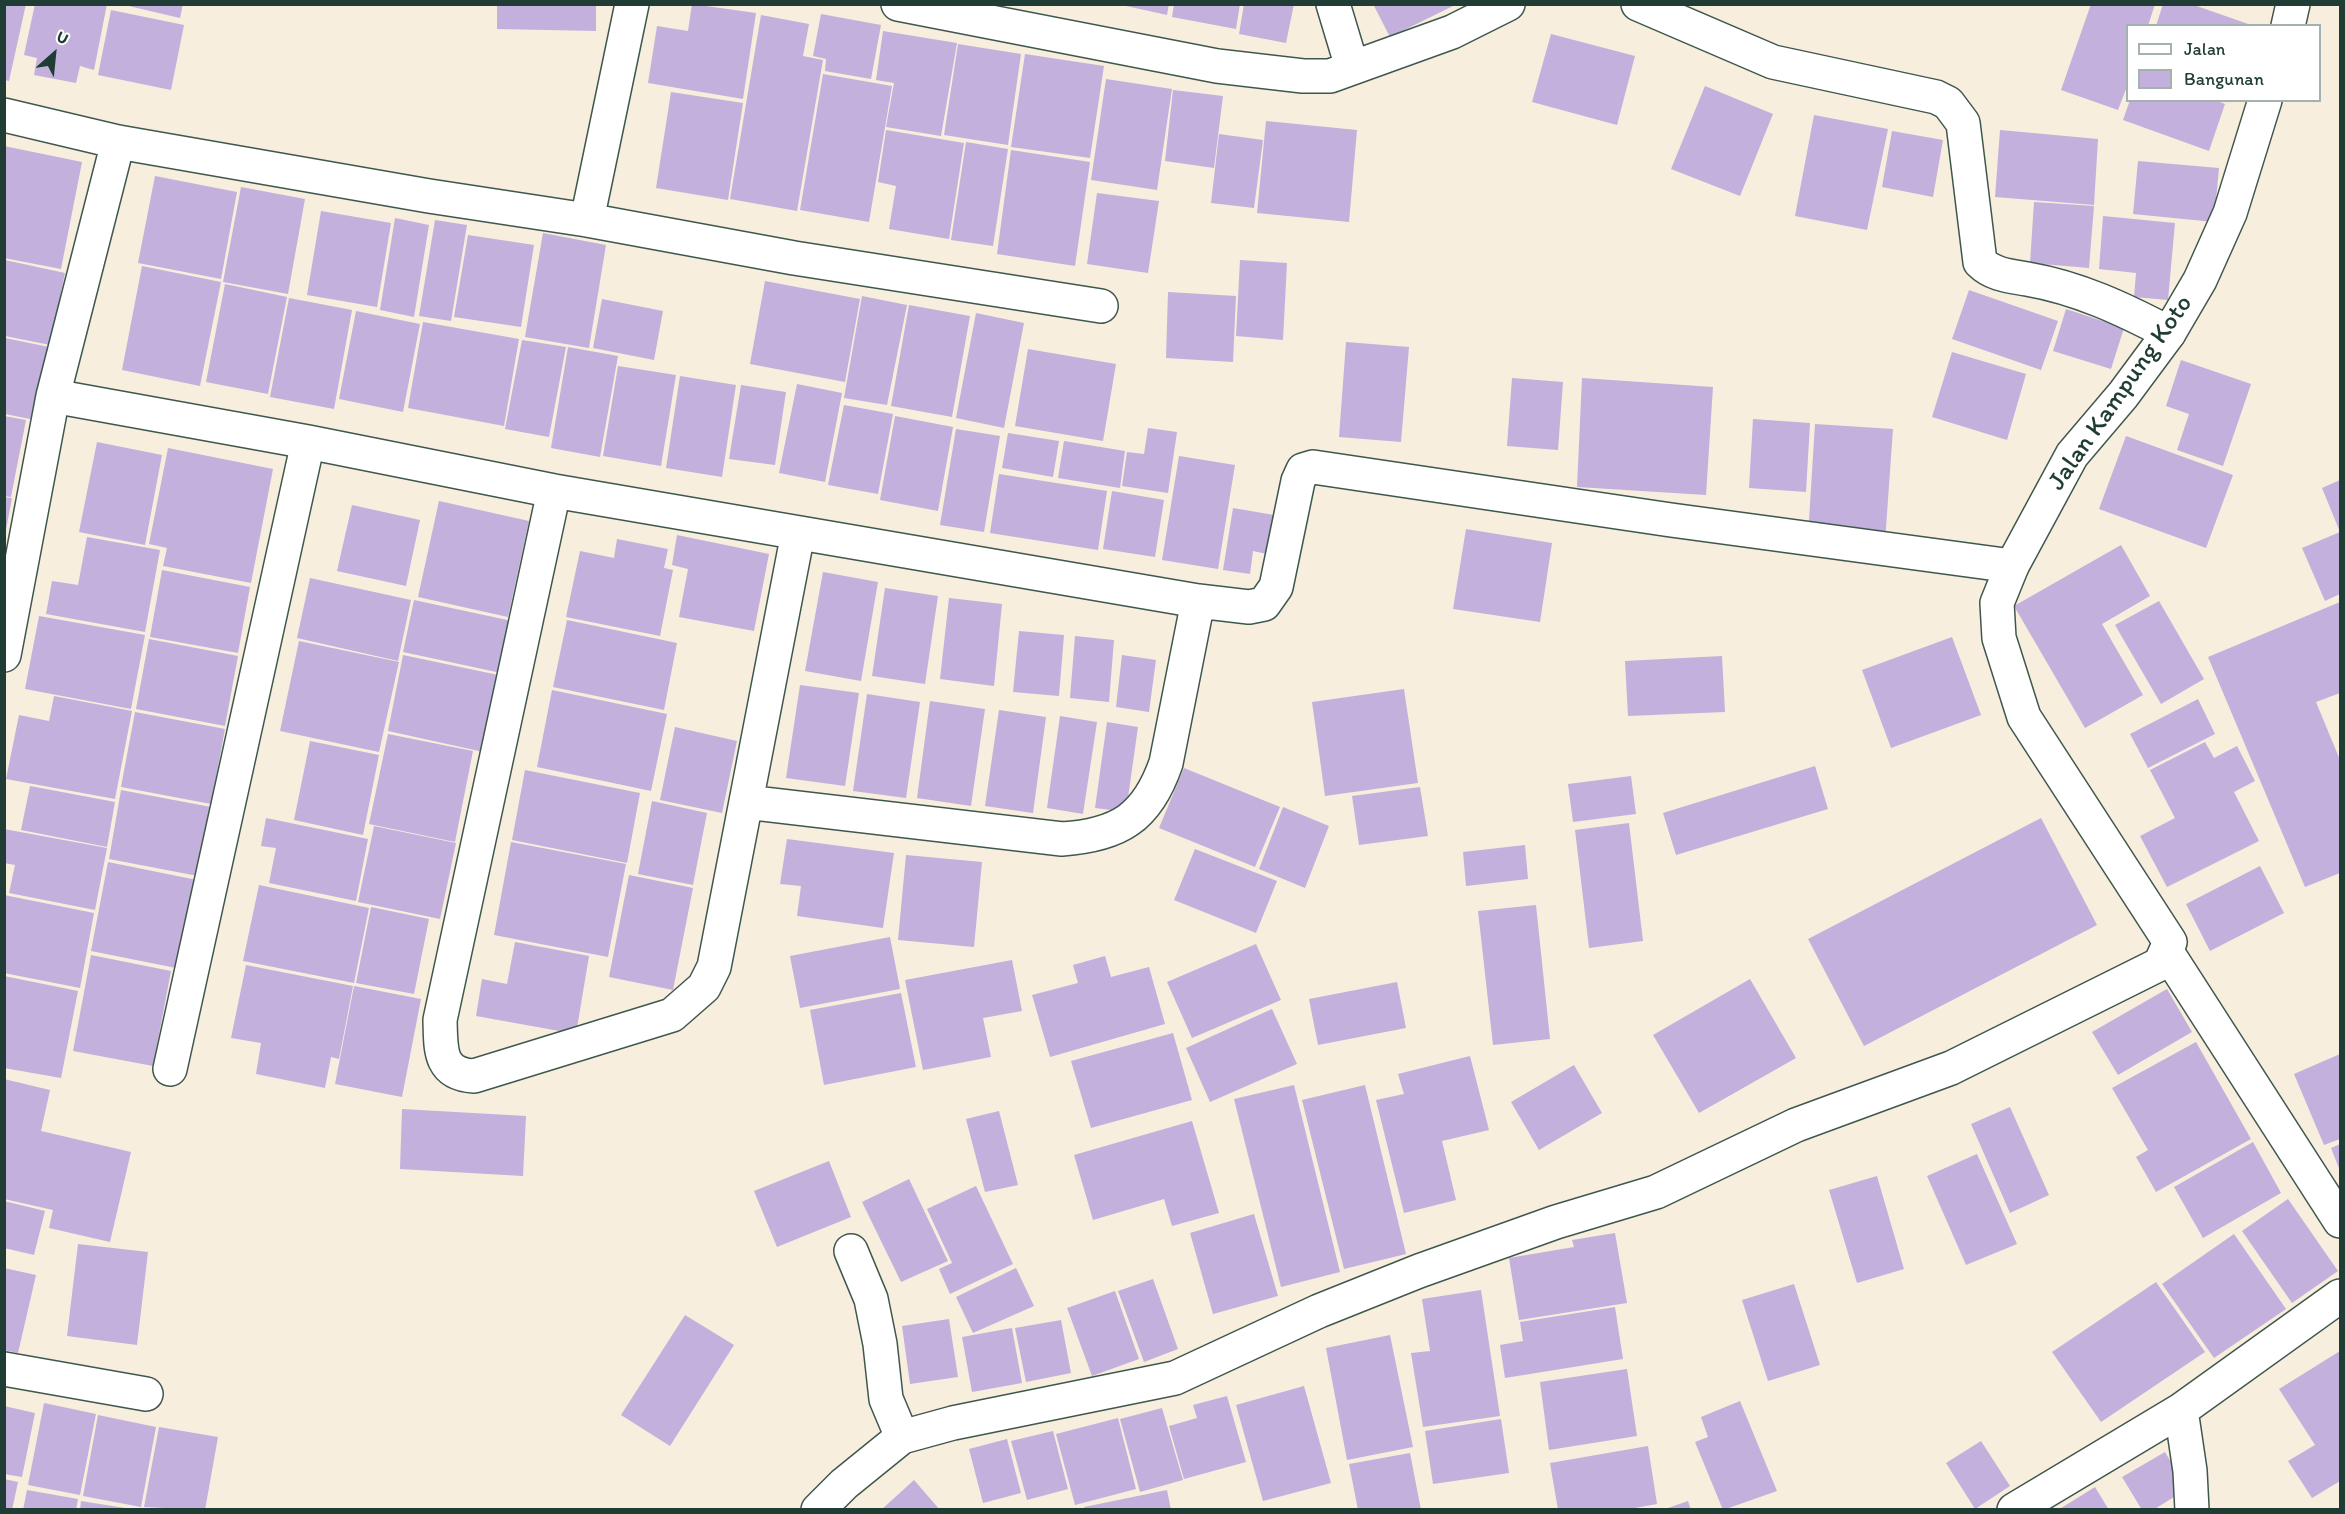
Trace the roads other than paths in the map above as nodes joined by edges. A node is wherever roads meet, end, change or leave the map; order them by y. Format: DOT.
graph roads {
  1 [pos="632,4"];
  2 [pos="898,4"];
  3 [pos="1333,4"];
  4 [pos="1508,4"];
  5 [pos="1638,4"];
  6 [pos="2293,4"];
  7 [pos="2288,24"];
  8 [pos="1352,67"];
  9 [pos="2264,102"];
  10 [pos="4,115"];
  11 [pos="118,142"];
  12 [pos="587,220"];
  13 [pos="1101,306"];
  14 [pos="2169,333"];
  15 [pos="53,396"];
  16 [pos="308,442"];
  17 [pos="554,491"];
  18 [pos="798,533"];
  19 [pos="2012,566"];
  20 [pos="1198,601"];
  21 [pos="4,656"];
  22 [pos="746,802"];
  23 [pos="2165,941"];
  24 [pos="170,1069"];
  25 [pos="2340,1221"];
  26 [pos="851,1251"];
  27 [pos="2340,1296"];
  28 [pos="4,1369"];
  29 [pos="146,1394"];
  30 [pos="2181,1410"];
  31 [pos="902,1437"];
  32 [pos="818,1509"];
  33 [pos="2014,1509"];
  34 [pos="2192,1509"];
  1 -- 12 [label="street"];
  2 -- 8 [label="street"];
  3 -- 8 [label="street"];
  4 -- 8 [label="street"];
  5 -- 14 [label="street"];
  6 -- 7 [label="street"];
  9 -- 14 [label="street, Jalan Kampung Koto"];
  10 -- 11 [label="street"];
  11 -- 12 [label="street"];
  11 -- 15 [label="street"];
  12 -- 13 [label="street"];
  14 -- 19 [label="street, Jalan Kampung Koto"];
  15 -- 16 [label="street"];
  15 -- 21 [label="street"];
  16 -- 17 [label="street"];
  16 -- 24 [label="street"];
  17 -- 18 [label="street"];
  17 -- 22 [label="street"];
  18 -- 20 [label="street"];
  18 -- 22 [label="street"];
  19 -- 20 [label="street"];
  19 -- 23 [label="street, Jalan Kampung Koto"];
  20 -- 22 [label="street"];
  23 -- 25 [label="street, Jalan Kampung Koto"];
  23 -- 31 [label="street"];
  26 -- 31 [label="street"];
  27 -- 30 [label="street"];
  28 -- 29 [label="street"];
  30 -- 33 [label="street"];
  30 -- 34 [label="street"];
  31 -- 32 [label="street"];
}
